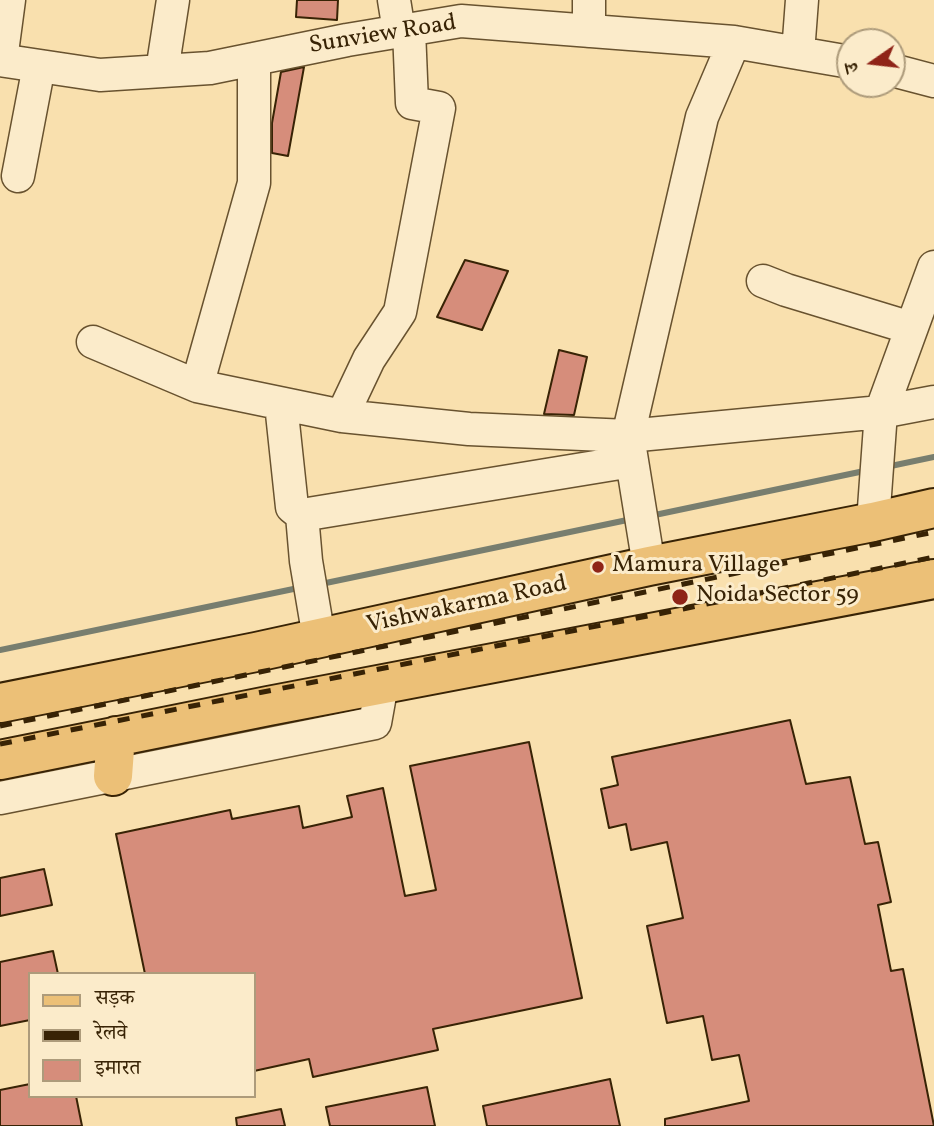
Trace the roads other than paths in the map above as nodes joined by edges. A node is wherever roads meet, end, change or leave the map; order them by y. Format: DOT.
graph roads {
  1 [pos="9,0"];
  2 [pos="173,0"];
  3 [pos="394,0"];
  4 [pos="589,0"];
  5 [pos="802,0"];
  6 [pos="404,31"];
  7 [pos="589,31"];
  8 [pos="734,41"];
  9 [pos="799,53"];
  10 [pos="254,59"];
  11 [pos="1,60"];
  12 [pos="836,60"];
  13 [pos="39,66"];
  14 [pos="162,71"];
  15 [pos="906,74"];
  16 [pos="934,81"];
  17 [pos="18,176"];
  18 [pos="934,267"];
  19 [pos="763,281"];
  20 [pos="911,328"];
  21 [pos="93,342"];
  22 [pos="197,386"];
  23 [pos="934,402"];
  24 [pos="281,404"];
  25 [pos="881,412"];
  26 [pos="342,416"];
  27 [pos="630,449"];
  28 [pos="934,508"];
  29 [pos="302,515"];
  30 [pos="873,522"];
  31 [pos="649,566"];
  32 [pos="934,579"];
  33 [pos="319,638"];
  34 [pos="242,654"];
  35 [pos="177,667"];
  36 [pos="382,684"];
  37 [pos="0,703"];
  38 [pos="251,709"];
  39 [pos="190,721"];
  40 [pos="116,736"];
  41 [pos="0,760"];
  42 [pos="113,776"];
  43 [pos="0,798"];
  1 -- 11 [label="street"];
  2 -- 14 [label="street"];
  3 -- 6 [label="street"];
  4 -- 7 [label="street"];
  5 -- 9 [label="street"];
  6 -- 7 [label="street, Sunview Road"];
  6 -- 10 [label="street, Sunview Road"];
  6 -- 26 [label="street"];
  7 -- 8 [label="street, Sunview Road"];
  8 -- 9 [label="street, Sunview Road"];
  8 -- 27 [label="street"];
  9 -- 12 [label="street, Sunview Road"];
  10 -- 14 [label="street, Sunview Road"];
  10 -- 22 [label="street"];
  11 -- 13 [label="street, Sunview Road"];
  13 -- 14 [label="street, Sunview Road"];
  13 -- 17 [label="street"];
  15 -- 16 [label="street"];
  18 -- 20 [label="street"];
  19 -- 20 [label="street"];
  20 -- 25 [label="street"];
  21 -- 22 [label="street"];
  22 -- 24 [label="street"];
  23 -- 25 [label="street"];
  24 -- 26 [label="street"];
  24 -- 29 [label="street"];
  25 -- 27 [label="street"];
  25 -- 30 [label="street"];
  26 -- 27 [label="street"];
  27 -- 29 [label="street"];
  27 -- 31 [label="street"];
  28 -- 30 [label="main road, Vishwakarma Road"];
  29 -- 33 [label="street"];
  30 -- 31 [label="main road, Vishwakarma Road"];
  31 -- 33 [label="main road, Vishwakarma Road"];
  32 -- 36 [label="main road"];
  33 -- 34 [label="main road, Vishwakarma Road"];
  34 -- 35 [label="main road, Vishwakarma Road"];
  34 -- 38 [label="main road"];
  35 -- 37 [label="main road, Vishwakarma Road"];
  35 -- 39 [label="main road"];
  36 -- 38 [label="main road"];
  36 -- 42 [label="street"];
  38 -- 39 [label="main road"];
  39 -- 40 [label="main road"];
  40 -- 41 [label="main road"];
  40 -- 42 [label="main road"];
  42 -- 43 [label="street"];
}
